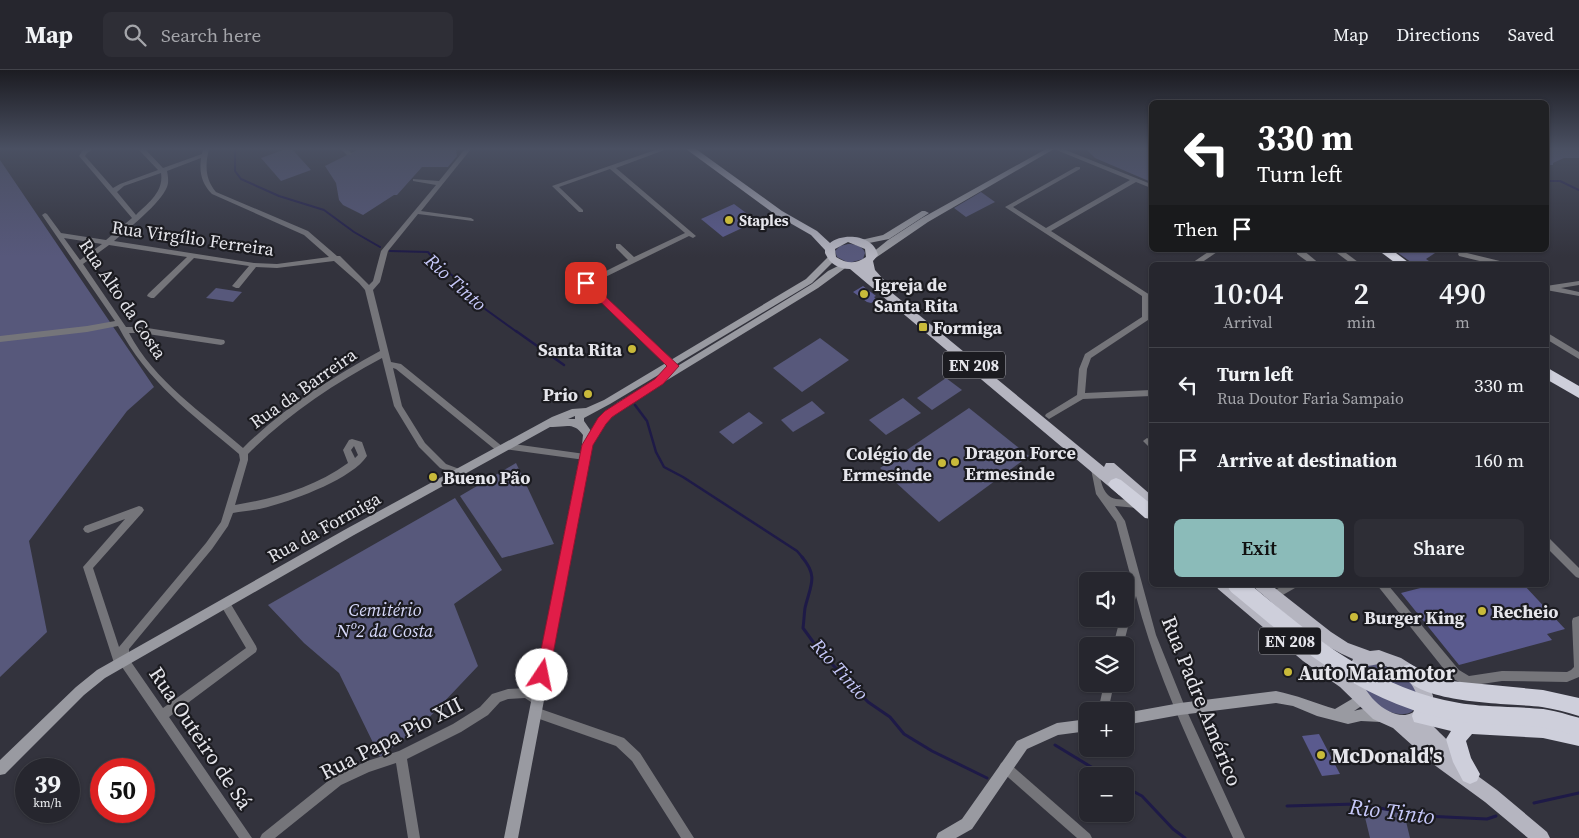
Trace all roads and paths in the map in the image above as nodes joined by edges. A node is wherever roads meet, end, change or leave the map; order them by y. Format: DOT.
graph roads {
  1 [pos="122,185"];
  2 [pos="165,185"];
  3 [pos="206,185"];
  4 [pos="438,185"];
  5 [pos="558,185"];
  6 [pos="632,185"];
  7 [pos="741,185"];
  8 [pos="975,185"];
  9 [pos="988,185"];
  10 [pos="1048,185"];
  11 [pos="1127,185"];
  12 [pos="108,187"];
  13 [pos="115,195"];
  14 [pos="581,211"];
  15 [pos="417,212"];
  16 [pos="45,215"];
  17 [pos="135,218"];
  18 [pos="471,220"];
  19 [pos="1047,231"];
  20 [pos="690,233"];
  21 [pos="814,233"];
  22 [pos="60,235"];
  23 [pos="81,238"];
  24 [pos="840,240"];
  25 [pos="107,242"];
  26 [pos="864,242"];
  27 [pos="66,245"];
  28 [pos="618,246"];
  29 [pos="326,249"];
  30 [pos="1213,252"];
  31 [pos="1300,252"];
  32 [pos="1340,252"];
  33 [pos="1375,252"];
  34 [pos="1387,252"];
  35 [pos="1464,252"];
  36 [pos="830,253"];
  37 [pos="193,255"];
  38 [pos="337,258"];
  39 [pos="869,259"];
  40 [pos="633,260"];
  41 [pos="300,262"];
  42 [pos="1198,262"];
  43 [pos="1314,262"];
  44 [pos="1354,262"];
  45 [pos="1390,262"];
  46 [pos="1402,262"];
  47 [pos="1493,262"];
  48 [pos="79,263"];
  49 [pos="254,265"];
  50 [pos="849,266"];
  51 [pos="1579,282"];
  52 [pos="1567,283"];
  53 [pos="588,285"];
  54 [pos="236,286"];
  55 [pos="1549,286"];
  56 [pos="1549,288"];
  57 [pos="369,290"];
  58 [pos="1148,294"];
  59 [pos="1579,294"];
  60 [pos="151,296"];
  61 [pos="1149,319"];
  62 [pos="122,326"];
  63 [pos="1549,337"];
  64 [pos="0,339"];
  65 [pos="222,342"];
  66 [pos="384,353"];
  67 [pos="1579,356"];
  68 [pos="697,358"];
  69 [pos="1549,362"];
  70 [pos="672,364"];
  71 [pos="388,365"];
  72 [pos="1549,374"];
  73 [pos="1579,381"];
  74 [pos="659,382"];
  75 [pos="1149,393"];
  76 [pos="1579,393"];
  77 [pos="1081,396"];
  78 [pos="588,411"];
  79 [pos="1049,416"];
  80 [pos="601,422"];
  81 [pos="581,426"];
  82 [pos="542,427"];
  83 [pos="504,448"];
  84 [pos="586,451"];
  85 [pos="243,453"];
  86 [pos="1094,464"];
  87 [pos="353,465"];
  88 [pos="442,466"];
  89 [pos="459,472"];
  90 [pos="445,480"];
  91 [pos="1116,484"];
  92 [pos="1101,494"];
  93 [pos="1121,503"];
  94 [pos="1148,509"];
  95 [pos="230,510"];
  96 [pos="1120,521"];
  97 [pos="88,529"];
  98 [pos="1549,544"];
  99 [pos="1579,574"];
  100 [pos="1135,577"];
  101 [pos="1226,587"];
  102 [pos="1239,587"];
  103 [pos="1251,587"];
  104 [pos="1263,587"];
  105 [pos="1289,587"];
  106 [pos="1384,587"];
  107 [pos="1274,596"];
  108 [pos="225,604"];
  109 [pos="1579,621"];
  110 [pos="1120,637"];
  111 [pos="1369,658"];
  112 [pos="122,662"];
  113 [pos="1579,668"];
  114 [pos="1410,672"];
  115 [pos="1360,697"];
  116 [pos="536,707"];
  117 [pos="1579,707"];
  118 [pos="1180,708"];
  119 [pos="1337,714"];
  120 [pos="162,716"];
  121 [pos="1134,717"];
  122 [pos="1389,718"];
  123 [pos="1419,718"];
  124 [pos="1579,718"];
  125 [pos="1468,725"];
  126 [pos="1079,726"];
  127 [pos="1579,727"];
  128 [pos="1579,736"];
  129 [pos="401,756"];
  130 [pos="1005,767"];
  131 [pos="0,768"];
  132 [pos="1470,774"];
  133 [pos="1491,796"];
  134 [pos="246,838"];
  135 [pos="266,838"];
  136 [pos="414,838"];
  137 [pos="511,838"];
  138 [pos="688,838"];
  139 [pos="943,838"];
  140 [pos="1086,838"];
  141 [pos="1239,838"];
  142 [pos="1541,838"];
  1 -- 12 [label="street"];
  1 -- 13 [label="street"];
  2 -- 17 [label="street"];
  3 -- 29 [label="street"];
  4 -- 15 [label="street"];
  5 -- 14 [label="street"];
  6 -- 20 [label="street"];
  7 -- 21 [label="main road, EN 208"];
  8 -- 26 [label="main road"];
  9 -- 39 [label="main road"];
  10 -- 19 [label="street"];
  11 -- 19 [label="street"];
  12 -- 13 [label="street"];
  13 -- 17 [label="street"];
  15 -- 18 [label="street"];
  15 -- 57 [label="street"];
  16 -- 22 [label="street, Rua Alto da Costa"];
  17 -- 25 [label="street"];
  19 -- 58 [label="street"];
  20 -- 40 [label="street"];
  20 -- 53 [label="street"];
  21 -- 24 [label="main road, EN 208"];
  21 -- 36 [label="main road, EN 208"];
  22 -- 23 [label="street, Rua Virgílio Ferreira"];
  22 -- 27 [label="street, Rua Alto da Costa"];
  23 -- 25 [label="street, Rua Virgílio Ferreira"];
  23 -- 27 [label="street"];
  24 -- 26 [label="main road, EN 208"];
  24 -- 36 [label="main road"];
  25 -- 37 [label="street, Rua Virgílio Ferreira"];
  25 -- 48 [label="street"];
  26 -- 39 [label="main road, EN 208"];
  27 -- 48 [label="street, Rua Alto da Costa"];
  28 -- 40 [label="street"];
  29 -- 38 [label="street"];
  29 -- 41 [label="street, Rua Virgílio Ferreira"];
  30 -- 42 [label="street"];
  31 -- 43 [label="street"];
  32 -- 44 [label="street"];
  33 -- 45 [label="highway"];
  34 -- 46 [label="highway"];
  35 -- 47 [label="street"];
  36 -- 50 [label="main road, EN 208"];
  36 -- 70 [label="main road, Rua da Formiga"];
  37 -- 49 [label="street, Rua Virgílio Ferreira"];
  37 -- 60 [label="street"];
  38 -- 41 [label="street, Rua Virgílio Ferreira"];
  38 -- 57 [label="street"];
  39 -- 50 [label="main road"];
  39 -- 79 [label="main road, EN 208"];
  40 -- 53 [label="street"];
  41 -- 49 [label="street, Rua Virgílio Ferreira"];
  48 -- 62 [label="street, Rua Alto da Costa"];
  49 -- 54 [label="street"];
  50 -- 68 [label="main road"];
  50 -- 86 [label="main road, EN 208"];
  51 -- 52 [label="street"];
  52 -- 55 [label="street"];
  53 -- 70 [label="street"];
  56 -- 59 [label="street"];
  57 -- 66 [label="street"];
  61 -- 77 [label="street"];
  62 -- 64 [label="street"];
  62 -- 65 [label="street"];
  62 -- 85 [label="street, Rua Alto da Costa"];
  63 -- 67 [label="street"];
  66 -- 71 [label="street"];
  66 -- 85 [label="street, Rua da Barreira"];
  68 -- 70 [label="street"];
  68 -- 74 [label="main road"];
  69 -- 73 [label="highway"];
  70 -- 74 [label="street"];
  70 -- 78 [label="main road, Rua da Formiga"];
  71 -- 83 [label="street"];
  71 -- 88 [label="street"];
  72 -- 76 [label="highway"];
  74 -- 80 [label="main road"];
  75 -- 77 [label="street"];
  77 -- 79 [label="street"];
  78 -- 80 [label="main road"];
  78 -- 81 [label="main road"];
  78 -- 82 [label="main road, Rua da Formiga"];
  79 -- 94 [label="main road, EN 208"];
  80 -- 81 [label="main road, Rua da Formiga"];
  80 -- 84 [label="main road"];
  81 -- 82 [label="main road, Rua da Formiga"];
  81 -- 84 [label="main road"];
  82 -- 83 [label="main road, Rua da Formiga"];
  83 -- 84 [label="street"];
  83 -- 89 [label="main road, Rua da Formiga"];
  84 -- 116 [label="main road"];
  85 -- 95 [label="street"];
  86 -- 91 [label="main road, EN 208"];
  86 -- 92 [label="street, Rua Padre Américo"];
  87 -- 95 [label="street"];
  88 -- 89 [label="street"];
  88 -- 90 [label="street"];
  89 -- 90 [label="main road, Rua da Formiga"];
  90 -- 108 [label="main road, Rua da Formiga"];
  91 -- 94 [label="highway"];
  92 -- 93 [label="street"];
  92 -- 96 [label="street, Rua Padre Américo"];
  93 -- 94 [label="street"];
  93 -- 96 [label="street, Rua Padre Américo"];
  95 -- 112 [label="street"];
  96 -- 100 [label="street, Rua Padre Américo"];
  97 -- 112 [label="street, Rua Outeiro de Sá"];
  98 -- 99 [label="street"];
  100 -- 110 [label="street, Rua Padre Américo"];
  100 -- 118 [label="street, Rua Padre Américo"];
  101 -- 115 [label="main road, EN 208"];
  102 -- 127 [label="highway, bridge"];
  103 -- 124 [label="highway"];
  104 -- 107 [label="main road, EN 208"];
  105 -- 107 [label="street"];
  106 -- 113 [label="street"];
  107 -- 111 [label="main road, EN 208"];
  108 -- 112 [label="main road, Rua da Formiga"];
  108 -- 120 [label="street"];
  109 -- 113 [label="street"];
  111 -- 114 [label="main road, EN 208"];
  111 -- 115 [label="main road"];
  112 -- 120 [label="street, Rua Outeiro de Sá"];
  112 -- 131 [label="main road, Rua da Formiga"];
  114 -- 117 [label="highway"];
  114 -- 123 [label="main road, EN 208"];
  115 -- 119 [label="main road"];
  115 -- 122 [label="main road, EN 208"];
  116 -- 129 [label="street, Rua Papa Pio XII"];
  116 -- 137 [label="main road"];
  116 -- 138 [label="street, Rua Papa Pio XII"];
  118 -- 119 [label="main road"];
  118 -- 121 [label="main road"];
  118 -- 141 [label="street, Rua Padre Américo"];
  119 -- 122 [label="main road"];
  120 -- 134 [label="street, Rua Outeiro de Sá"];
  122 -- 123 [label="main road"];
  122 -- 133 [label="main road, EN 208"];
  123 -- 125 [label="highway"];
  123 -- 132 [label="main road, EN 208"];
  125 -- 128 [label="highway"];
  125 -- 132 [label="highway"];
  126 -- 130 [label="main road"];
  129 -- 135 [label="street, Rua Papa Pio XII"];
  129 -- 136 [label="street"];
  130 -- 139 [label="main road"];
  130 -- 140 [label="street"];
  132 -- 133 [label="main road, EN 208"];
  133 -- 142 [label="main road, EN 208"];
}
